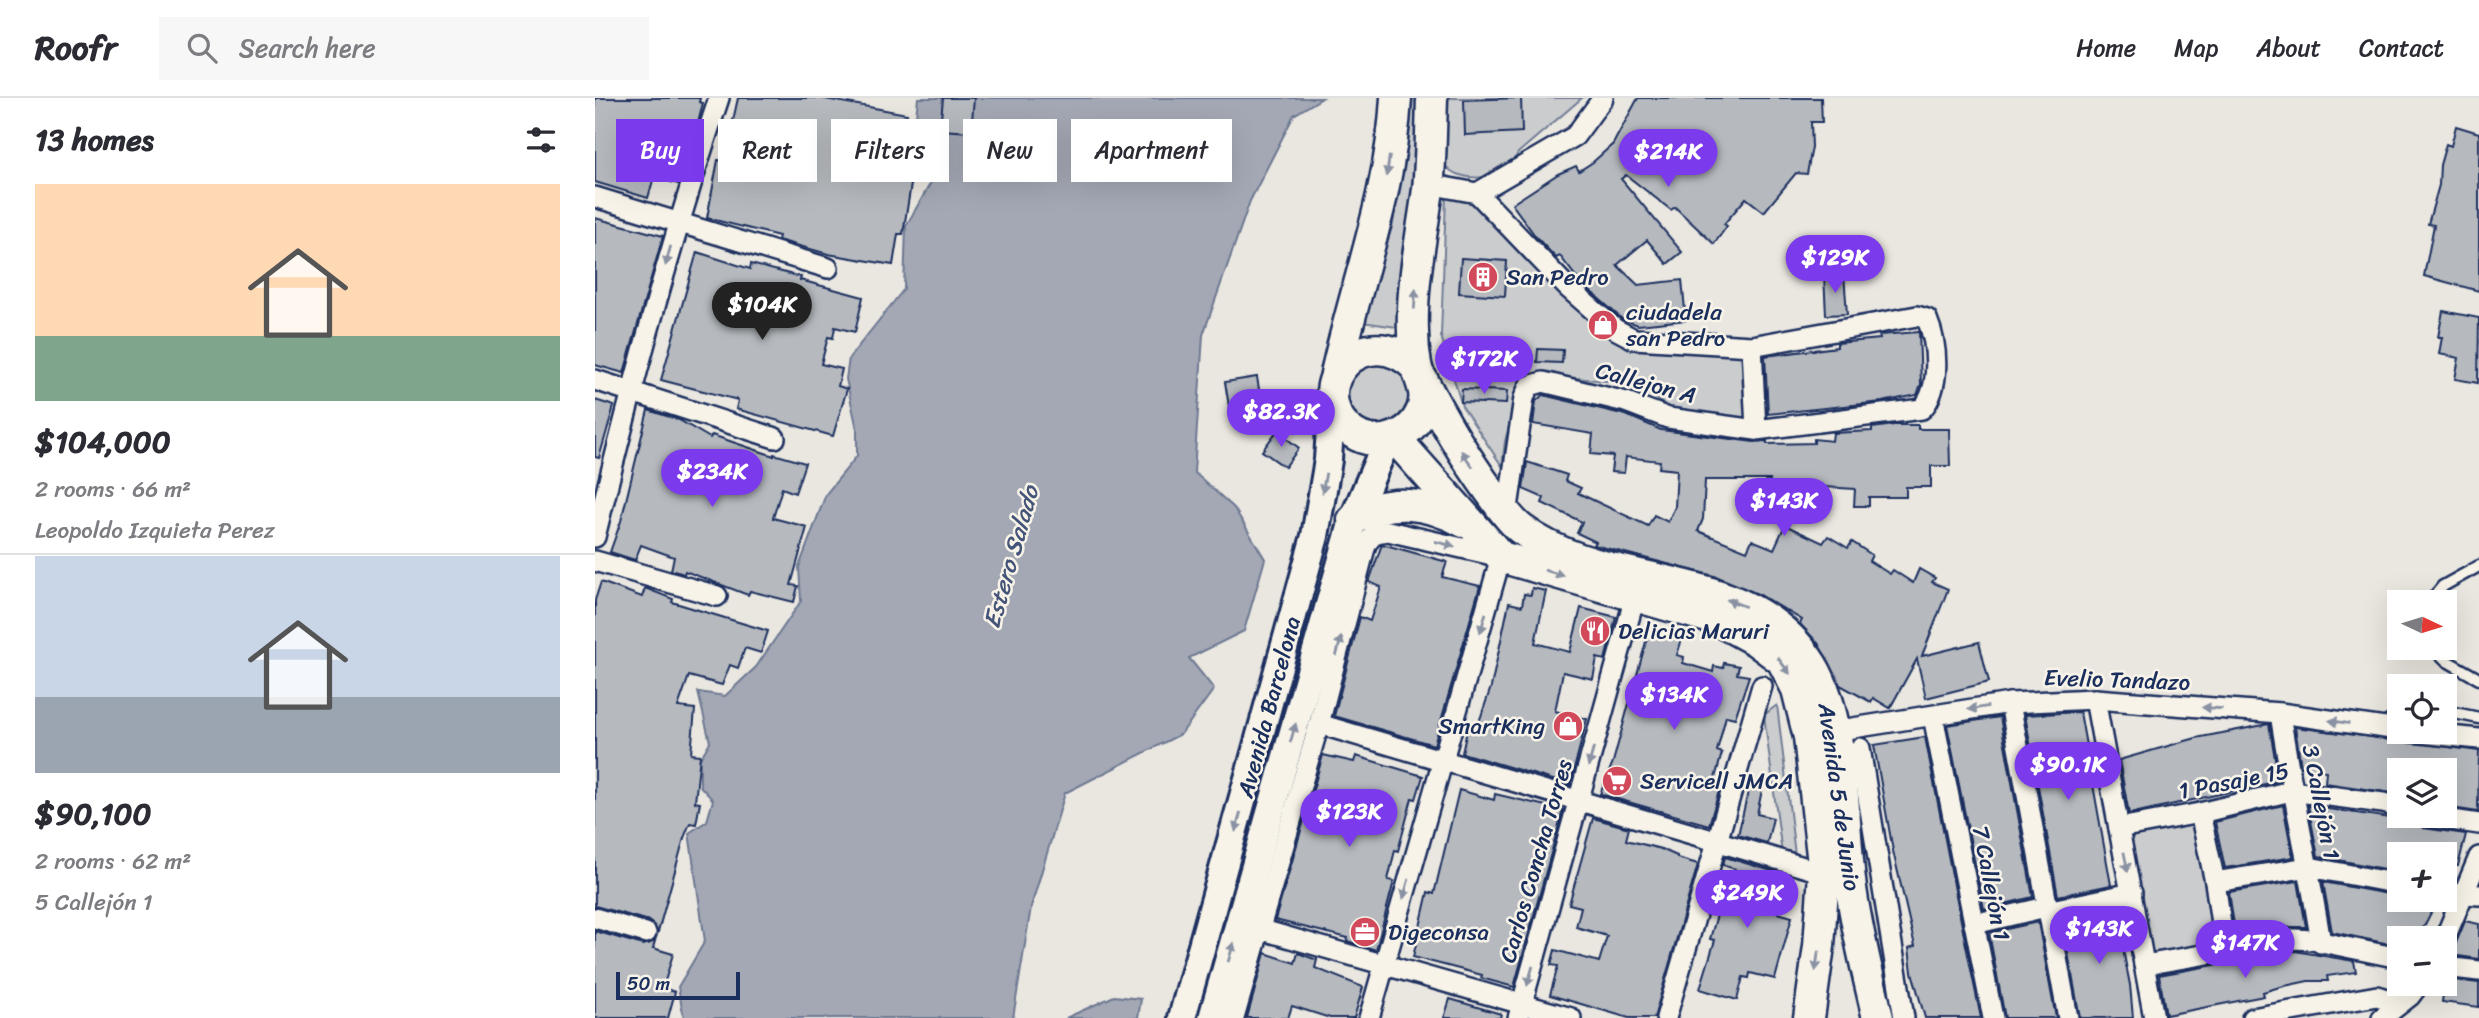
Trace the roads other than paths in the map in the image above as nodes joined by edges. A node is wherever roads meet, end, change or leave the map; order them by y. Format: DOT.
graph roads {
  1 [pos="719,98"];
  2 [pos="1396,98"];
  3 [pos="1432,98"];
  4 [pos="1603,98"];
  5 [pos="1428,184"];
  6 [pos="1477,193"];
  7 [pos="595,197"];
  8 [pos="677,221"];
  9 [pos="828,268"];
  10 [pos="1752,346"];
  11 [pos="1419,373"];
  12 [pos="595,380"];
  13 [pos="1334,384"];
  14 [pos="630,391"];
  15 [pos="1756,430"];
  16 [pos="775,438"];
  17 [pos="1391,439"];
  18 [pos="1507,514"];
  19 [pos="1353,520"];
  20 [pos="1470,526"];
  21 [pos="595,537"];
  22 [pos="1501,557"];
  23 [pos="595,561"];
  24 [pos="2479,566"];
  25 [pos="2440,590"];
  26 [pos="717,596"];
  27 [pos="1635,597"];
  28 [pos="2446,660"];
  29 [pos="2479,679"];
  30 [pos="1762,686"];
  31 [pos="2095,699"];
  32 [pos="2010,703"];
  33 [pos="2280,713"];
  34 [pos="2457,713"];
  35 [pos="1933,716"];
  36 [pos="2479,718"];
  37 [pos="2387,722"];
  38 [pos="1319,724"];
  39 [pos="2379,728"];
  40 [pos="2387,729"];
  41 [pos="1834,732"];
  42 [pos="2457,737"];
  43 [pos="2479,739"];
  44 [pos="1860,748"];
  45 [pos="1443,760"];
  46 [pos="2291,791"];
  47 [pos="1579,799"];
  48 [pos="2387,805"];
  49 [pos="2200,813"];
  50 [pos="2457,821"];
  51 [pos="2479,824"];
  52 [pos="2119,828"];
  53 [pos="1714,843"];
  54 [pos="2479,857"];
  55 [pos="2309,867"];
  56 [pos="1823,873"];
  57 [pos="2215,882"];
  58 [pos="2387,882"];
  59 [pos="2463,893"];
  60 [pos="2132,894"];
  61 [pos="2046,909"];
  62 [pos="595,918"];
  63 [pos="1974,924"];
  64 [pos="2450,926"];
  65 [pos="1259,929"];
  66 [pos="1889,931"];
  67 [pos="646,933"];
  68 [pos="1860,936"];
  69 [pos="2322,943"];
  70 [pos="2225,951"];
  71 [pos="2387,956"];
  72 [pos="1384,965"];
  73 [pos="2144,965"];
  74 [pos="2457,968"];
  75 [pos="2479,971"];
  76 [pos="2410,996"];
  77 [pos="2399,1003"];
  78 [pos="1520,1011"];
  79 [pos="1182,1018"];
  80 [pos="1212,1018"];
  81 [pos="1234,1018"];
  82 [pos="1369,1018"];
  83 [pos="1570,1018"];
  84 [pos="1666,1018"];
  85 [pos="1809,1018"];
  86 [pos="1878,1018"];
  87 [pos="1904,1018"];
  88 [pos="1993,1018"];
  89 [pos="2068,1018"];
  90 [pos="2154,1018"];
  91 [pos="2252,1018"];
  92 [pos="2382,1018"];
  1 -- 8 [label="street"];
  2 -- 13 [label="main road, Avenida Barcelona, one-way"];
  3 -- 5 [label="main road"];
  4 -- 6 [label="street"];
  5 -- 6 [label="street"];
  11 -- 5 [label="main road, one-way"];
  6 -- 10 [label="street"];
  7 -- 8 [label="street"];
  8 -- 9 [label="street"];
  8 -- 14 [label="street, one-way"];
  10 -- 15 [label="street"];
  10 -- 15 [label="street, Callejon A"];
  11 -- 13 [label="main road"];
  11 -- 17 [label="main road"];
  18 -- 11 [label="main road, Avenida 5 de Junio, one-way"];
  12 -- 14 [label="street"];
  13 -- 17 [label="main road"];
  13 -- 79 [label="main road, Avenida Barcelona, one-way"];
  14 -- 16 [label="street"];
  14 -- 21 [label="street"];
  15 -- 18 [label="street, Callejon A"];
  17 -- 19 [label="main road, Avenida Barcelona"];
  17 -- 20 [label="main road, Avenida 5 de Junio"];
  41 -- 18 [label="main road, Avenida 5 de Junio, one-way"];
  19 -- 20 [label="main road"];
  80 -- 19 [label="main road, Avenida Barcelona, one-way"];
  20 -- 22 [label="main road, Avenida 5 de Junio"];
  22 -- 27 [label="main road, Avenida 5 de Junio, one-way"];
  38 -- 22 [label="street, one-way"];
  22 -- 45 [label="street, one-way"];
  23 -- 26 [label="street"];
  24 -- 25 [label="lane"];
  27 -- 47 [label="street, Carlos Concha Torres, one-way"];
  27 -- 56 [label="main road, Avenida 5 de Junio, one-way"];
  28 -- 29 [label="lane"];
  30 -- 53 [label="street"];
  31 -- 32 [label="street, Evelio Tandazo"];
  33 -- 31 [label="street, Evelio Tandazo, one-way"];
  31 -- 52 [label="street"];
  32 -- 35 [label="street, Evelio Tandazo, one-way"];
  32 -- 61 [label="street"];
  39 -- 33 [label="street, Evelio Tandazo, one-way"];
  33 -- 46 [label="street, 3 Callejón 1"];
  34 -- 36 [label="lane"];
  35 -- 41 [label="street, Evelio Tandazo"];
  35 -- 63 [label="street, 7 Callejón 1"];
  37 -- 39 [label="lane"];
  38 -- 45 [label="street"];
  38 -- 65 [label="street"];
  39 -- 40 [label="street, Evelio Tandazo"];
  41 -- 68 [label="main road, Avenida 5 de Junio"];
  42 -- 43 [label="street"];
  44 -- 66 [label="street"];
  45 -- 47 [label="street"];
  45 -- 72 [label="street, one-way"];
  46 -- 48 [label="street, 1 Pasaje 15"];
  46 -- 49 [label="street, 1 Pasaje 15"];
  46 -- 55 [label="street, 3 Callejón 1"];
  47 -- 53 [label="street"];
  47 -- 78 [label="street, Carlos Concha Torres, one-way"];
  49 -- 52 [label="street, 1 Pasaje 15"];
  49 -- 57 [label="street"];
  50 -- 51 [label="street"];
  52 -- 60 [label="street, one-way"];
  53 -- 56 [label="street"];
  53 -- 84 [label="street"];
  54 -- 59 [label="street"];
  55 -- 57 [label="street"];
  55 -- 58 [label="street"];
  55 -- 69 [label="street, 3 Callejón 1"];
  56 -- 85 [label="main road, Avenida 5 de Junio, one-way"];
  57 -- 70 [label="street"];
  59 -- 64 [label="street"];
  60 -- 61 [label="street"];
  60 -- 73 [label="street"];
  61 -- 63 [label="street"];
  61 -- 89 [label="street"];
  62 -- 67 [label="street"];
  63 -- 88 [label="street, 7 Callejón 1"];
  65 -- 72 [label="street"];
  65 -- 81 [label="street"];
  66 -- 68 [label="street"];
  66 -- 87 [label="street"];
  68 -- 86 [label="main road, Avenida 5 de Junio"];
  69 -- 70 [label="street"];
  69 -- 71 [label="street"];
  70 -- 73 [label="street"];
  72 -- 78 [label="street"];
  72 -- 82 [label="street"];
  73 -- 90 [label="street"];
  74 -- 75 [label="street"];
  76 -- 77 [label="street"];
  77 -- 91 [label="street"];
  77 -- 92 [label="street"];
  78 -- 83 [label="street"];
}
